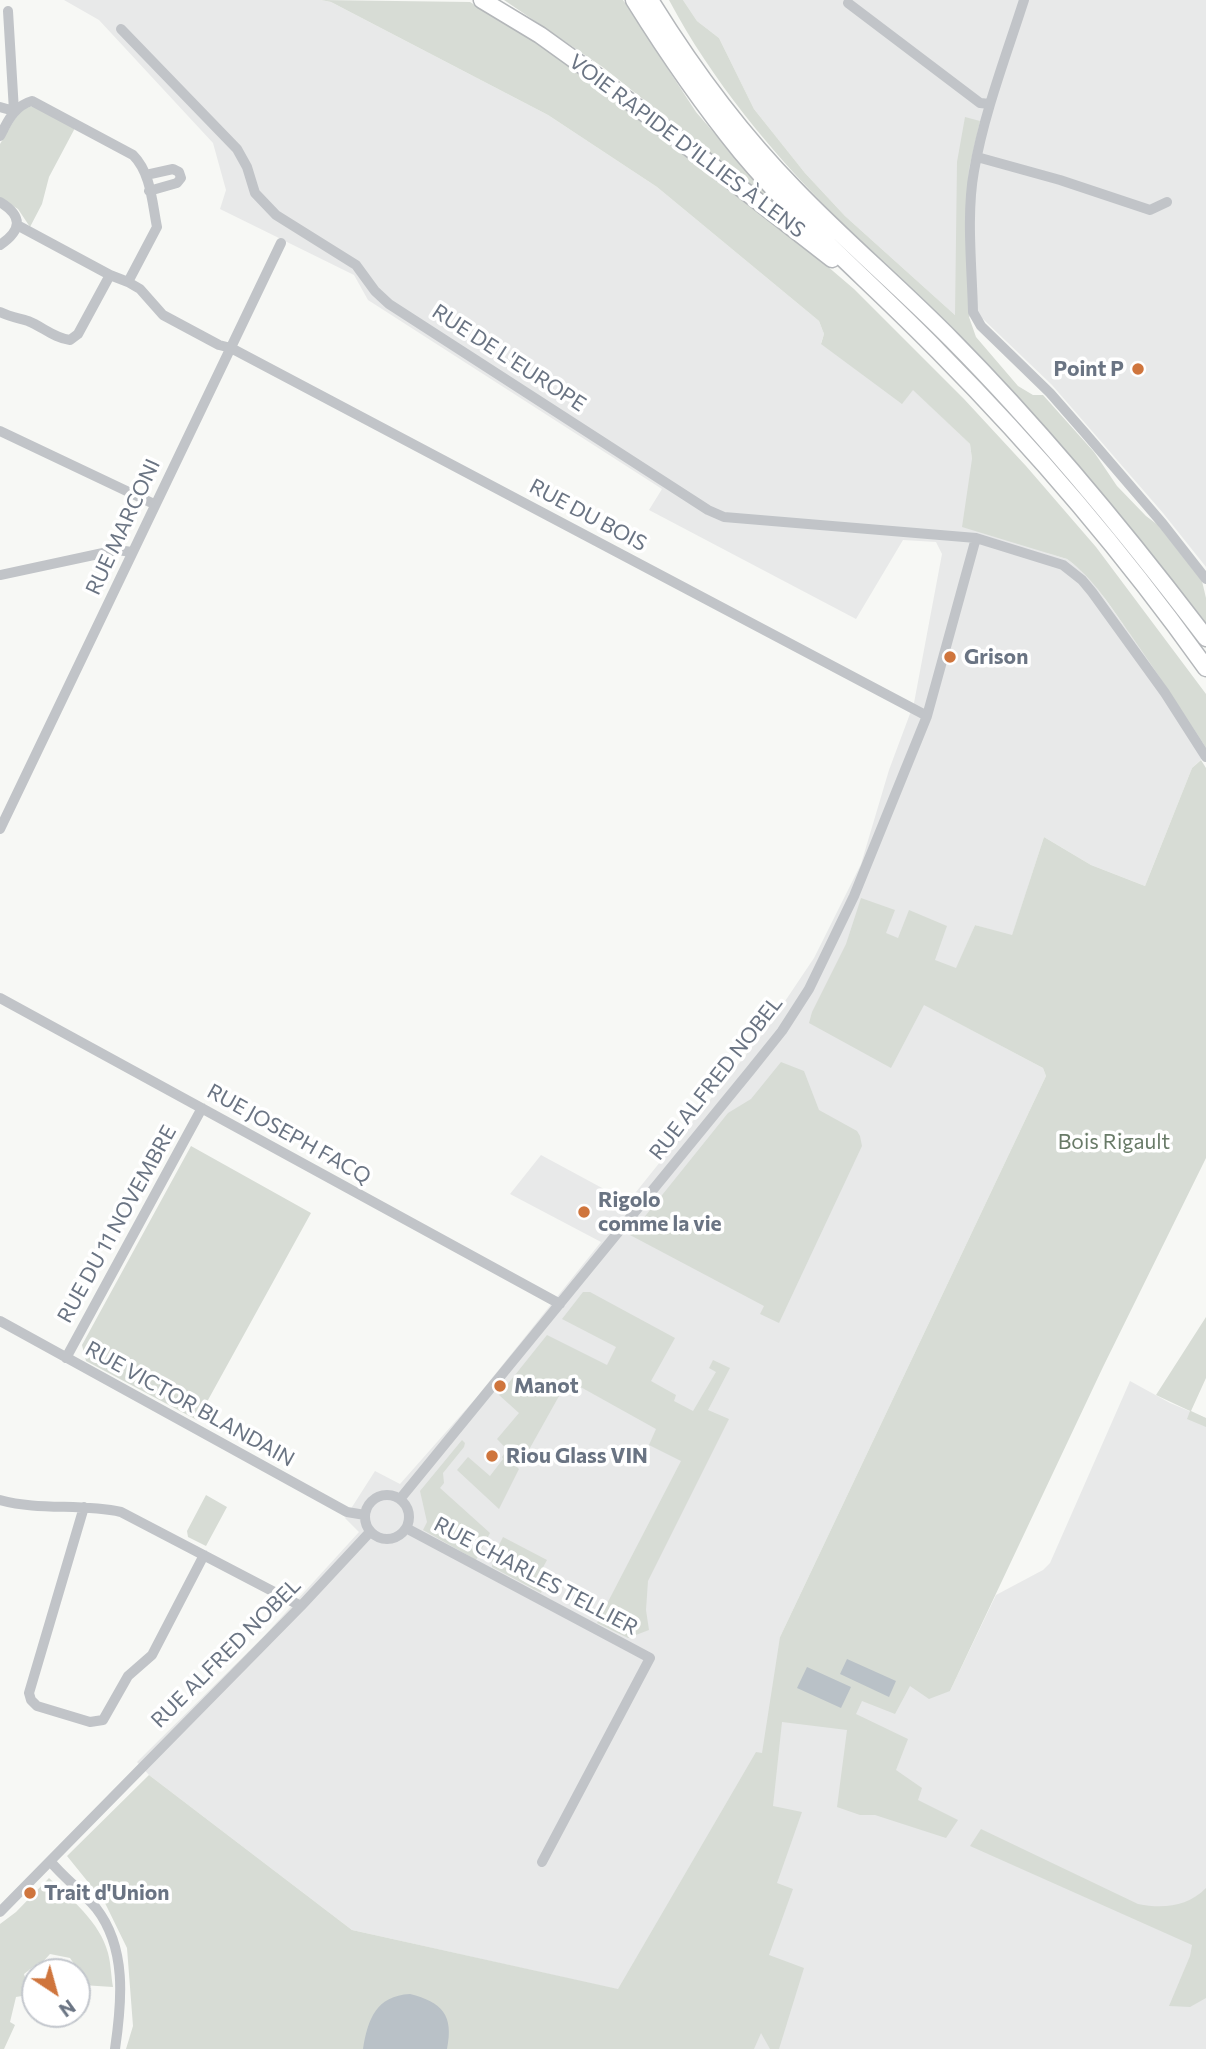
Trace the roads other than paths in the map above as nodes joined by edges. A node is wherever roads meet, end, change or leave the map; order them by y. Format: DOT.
graph roads {
  1 [pos="482,0"];
  2 [pos="634,0"];
  3 [pos="650,0"];
  4 [pos="662,0"];
  5 [pos="1024,0"];
  6 [pos="848,4"];
  7 [pos="8,11"];
  8 [pos="121,29"];
  9 [pos="677,43"];
  10 [pos="990,104"];
  11 [pos="0,107"];
  12 [pos="14,111"];
  13 [pos="0,136"];
  14 [pos="977,157"];
  15 [pos="146,175"];
  16 [pos="149,191"];
  17 [pos="0,202"];
  18 [pos="1167,202"];
  19 [pos="17,225"];
  20 [pos="281,243"];
  21 [pos="0,244"];
  22 [pos="110,275"];
  23 [pos="128,282"];
  24 [pos="887,299"];
  25 [pos="0,312"];
  26 [pos="231,348"];
  27 [pos="0,431"];
  28 [pos="154,504"];
  29 [pos="976,538"];
  30 [pos="132,552"];
  31 [pos="0,575"];
  32 [pos="1206,579"];
  33 [pos="1206,638"];
  34 [pos="1206,668"];
  35 [pos="927,716"];
  36 [pos="1206,757"];
  37 [pos="0,827"];
  38 [pos="0,998"];
  39 [pos="202,1108"];
  40 [pos="560,1304"];
  41 [pos="0,1321"];
  42 [pos="66,1358"];
  43 [pos="400,1499"];
  44 [pos="0,1500"];
  45 [pos="84,1507"];
  46 [pos="365,1515"];
  47 [pos="406,1528"];
  48 [pos="370,1532"];
  49 [pos="204,1555"];
  50 [pos="301,1606"];
  51 [pos="50,1861"];
  52 [pos="542,1862"];
  53 [pos="0,1912"];
  54 [pos="115,2049"];
  1 -- 24 [label="highway, VOIE RAPIDE D’ILLIES À LENS"];
  2 -- 24 [label="highway"];
  3 -- 9 [label="highway"];
  4 -- 9 [label="highway"];
  5 -- 10 [label="street"];
  6 -- 10 [label="street"];
  7 -- 12 [label="street"];
  8 -- 29 [label="street, RUE DE L'EUROPE"];
  9 -- 33 [label="highway"];
  10 -- 14 [label="street"];
  11 -- 12 [label="street"];
  12 -- 13 [label="street"];
  12 -- 15 [label="street"];
  14 -- 18 [label="street"];
  14 -- 32 [label="street"];
  15 -- 16 [label="street"];
  15 -- 16 [label="street"];
  16 -- 23 [label="street"];
  17 -- 19 [label="street"];
  19 -- 21 [label="street"];
  19 -- 22 [label="street"];
  20 -- 26 [label="street, RUE MARCONI"];
  22 -- 23 [label="street"];
  22 -- 25 [label="street"];
  23 -- 26 [label="street, RUE DU BOIS"];
  24 -- 34 [label="highway"];
  26 -- 28 [label="street, RUE MARCONI"];
  26 -- 35 [label="street, RUE DU BOIS"];
  27 -- 28 [label="street"];
  28 -- 30 [label="street, RUE MARCONI"];
  29 -- 35 [label="street, RUE ALFRED NOBEL"];
  29 -- 36 [label="street, RUE DE L'EUROPE"];
  30 -- 31 [label="street"];
  30 -- 37 [label="street, RUE MARCONI"];
  35 -- 40 [label="street, RUE ALFRED NOBEL"];
  38 -- 39 [label="street, RUE JOSEPH FACQ"];
  39 -- 40 [label="street, RUE JOSEPH FACQ"];
  39 -- 42 [label="street, RUE DU 11 NOVEMBRE"];
  40 -- 43 [label="street, RUE ALFRED NOBEL"];
  41 -- 42 [label="street, RUE VICTOR BLANDAIN"];
  42 -- 46 [label="street, RUE VICTOR BLANDAIN"];
  43 -- 46 [label="street"];
  43 -- 47 [label="street"];
  44 -- 45 [label="street"];
  45 -- 49 [label="street"];
  45 -- 49 [label="street"];
  46 -- 48 [label="street"];
  47 -- 48 [label="street"];
  47 -- 52 [label="street, RUE CHARLES TELLIER"];
  48 -- 50 [label="street, RUE ALFRED NOBEL"];
  49 -- 50 [label="street"];
  50 -- 51 [label="street, RUE ALFRED NOBEL"];
  51 -- 53 [label="street, RUE ALFRED NOBEL"];
  51 -- 54 [label="street"];
}
